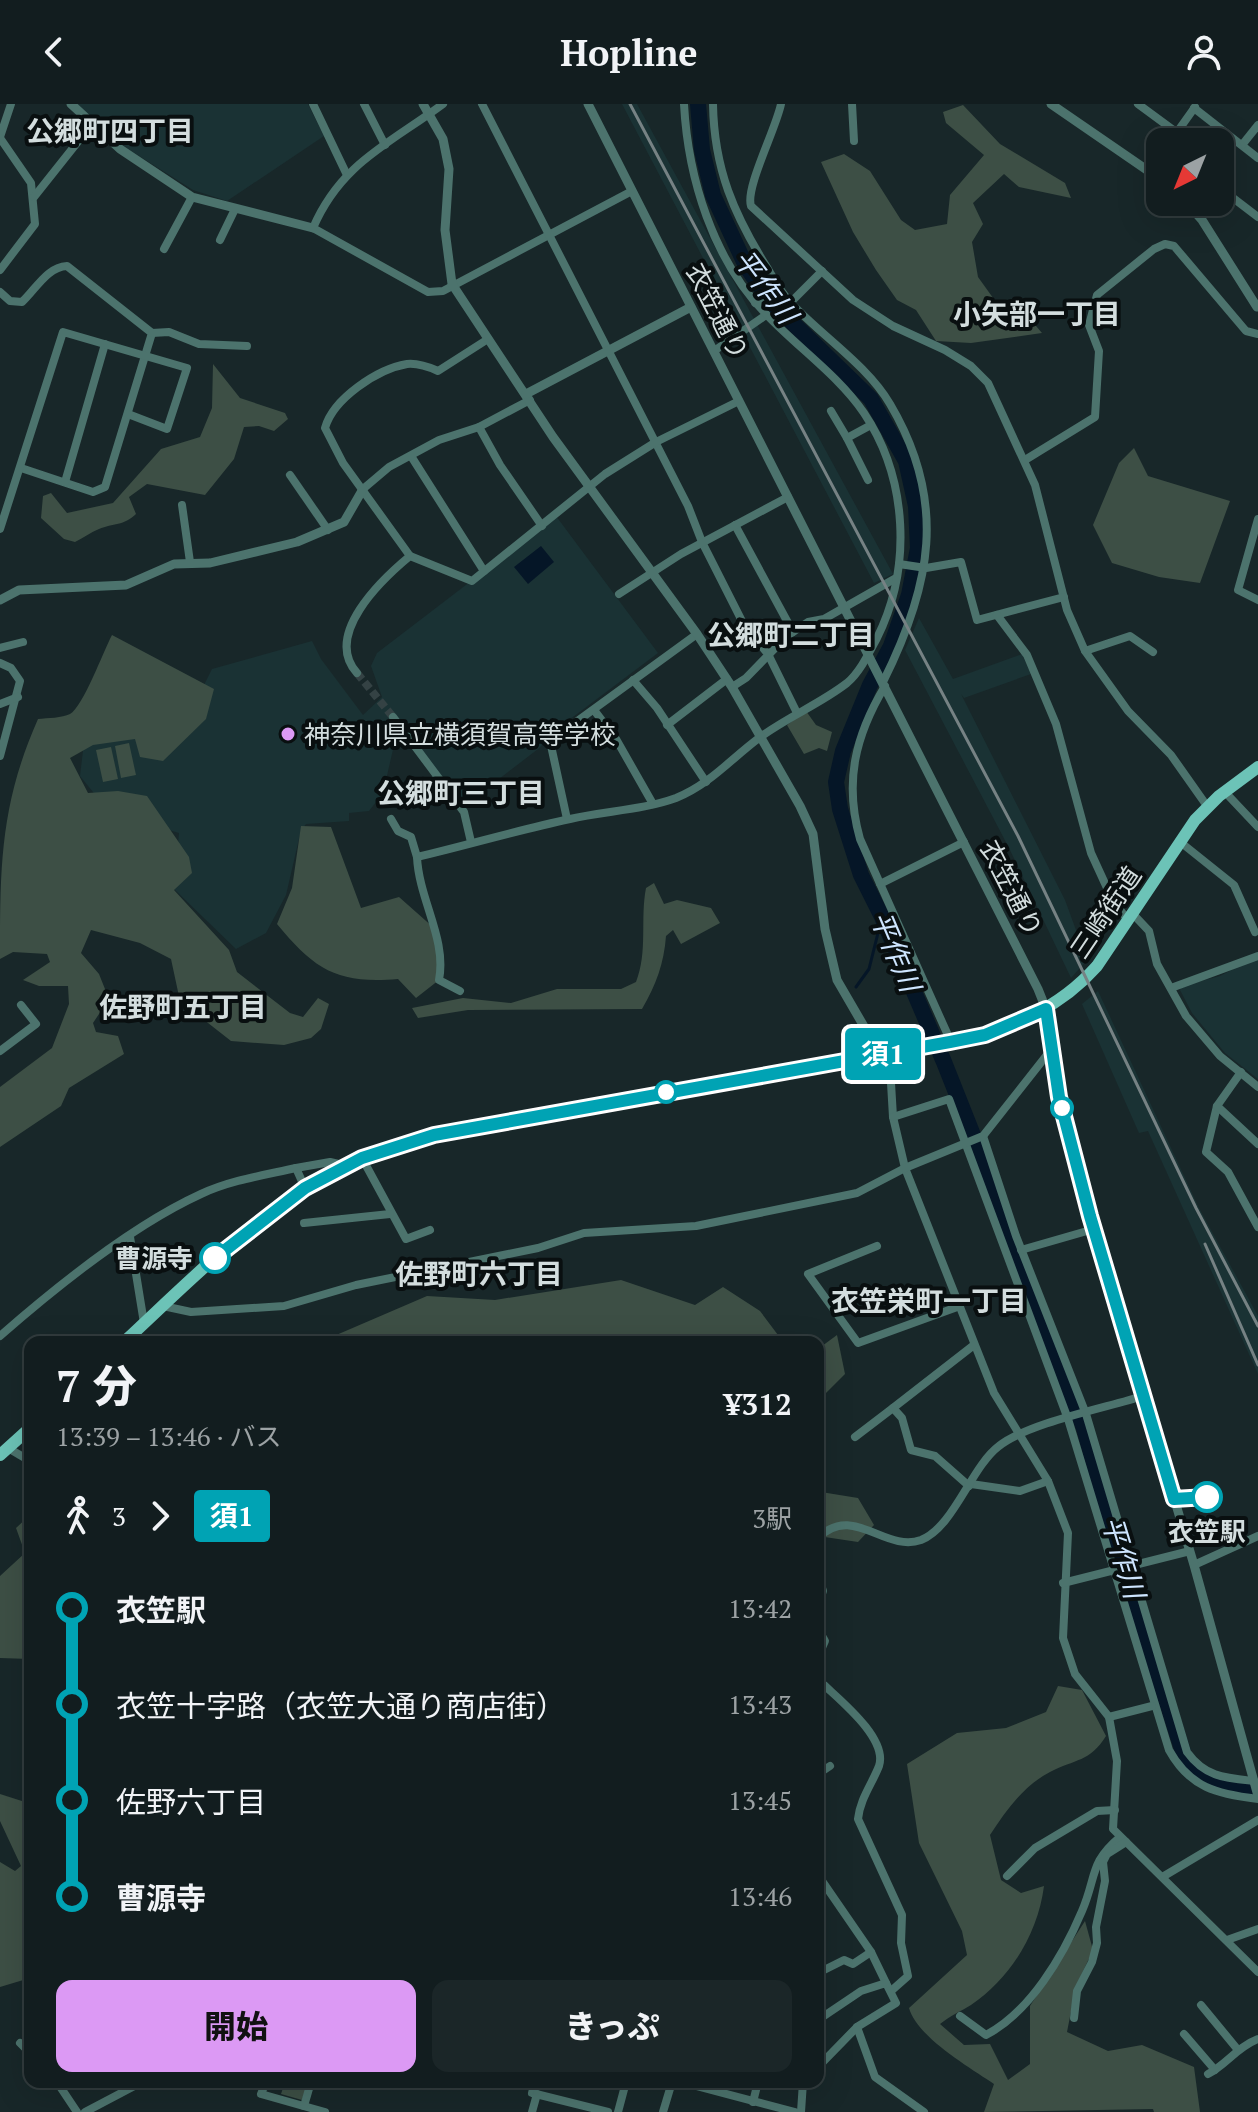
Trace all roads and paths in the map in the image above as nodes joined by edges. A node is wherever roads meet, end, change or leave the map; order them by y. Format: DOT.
graph roads {
  1 [pos="11,104"];
  2 [pos="71,104"];
  3 [pos="313,104"];
  4 [pos="364,104"];
  5 [pos="423,104"];
  6 [pos="443,104"];
  7 [pos="482,104"];
  8 [pos="588,104"];
  9 [pos="684,104"];
  10 [pos="713,104"];
  11 [pos="781,104"];
  12 [pos="852,104"];
  13 [pos="1051,104"];
  14 [pos="1138,104"];
  15 [pos="1195,106"];
  16 [pos="430,114"];
  17 [pos="92,124"];
  18 [pos="1258,125"];
  19 [pos="1171,128"];
  20 [pos="1179,128"];
  21 [pos="0,137"];
  22 [pos="854,141"];
  23 [pos="385,145"];
  24 [pos="1242,145"];
  25 [pos="1258,158"];
  26 [pos="1146,169"];
  27 [pos="346,173"];
  28 [pos="632,191"];
  29 [pos="34,197"];
  30 [pos="192,197"];
  31 [pos="1234,199"];
  32 [pos="235,209"];
  33 [pos="1198,216"];
  34 [pos="1258,217"];
  35 [pos="313,228"];
  36 [pos="549,233"];
  37 [pos="220,240"];
  38 [pos="164,249"];
  39 [pos="0,270"];
  40 [pos="822,271"];
  41 [pos="452,284"];
  42 [pos="776,286"];
  43 [pos="0,292"];
  44 [pos="756,302"];
  45 [pos="790,303"];
  46 [pos="691,307"];
  47 [pos="1257,308"];
  48 [pos="766,315"];
  49 [pos="152,333"];
  50 [pos="1258,334"];
  51 [pos="488,339"];
  52 [pos="105,344"];
  53 [pos="247,346"];
  54 [pos="610,350"];
  55 [pos="714,351"];
  56 [pos="146,355"];
  57 [pos="528,397"];
  58 [pos="739,401"];
  59 [pos="831,411"];
  60 [pos="128,414"];
  61 [pos="871,425"];
  62 [pos="479,427"];
  63 [pos="847,438"];
  64 [pos="656,442"];
  65 [pos="411,456"];
  66 [pos="1025,460"];
  67 [pos="21,468"];
  68 [pos="290,475"];
  69 [pos="868,480"];
  70 [pos="65,482"];
  71 [pos="590,487"];
  72 [pos="363,489"];
  73 [pos="788,497"];
  74 [pos="182,505"];
  75 [pos="1258,519"];
  76 [pos="735,525"];
  77 [pos="542,526"];
  78 [pos="0,529"];
  79 [pos="328,530"];
  80 [pos="702,542"];
  81 [pos="410,556"];
  82 [pos="190,562"];
  83 [pos="901,564"];
  84 [pos="924,567"];
  85 [pos="484,571"];
  86 [pos="652,571"];
  87 [pos="896,578"];
  88 [pos="619,594"];
  89 [pos="1064,597"];
  90 [pos="0,600"];
  91 [pos="1258,600"];
  92 [pos="844,607"];
  93 [pos="997,615"];
  94 [pos="793,632"];
  95 [pos="697,634"];
  96 [pos="23,642"];
  97 [pos="0,648"];
  98 [pos="1085,651"];
  99 [pos="1153,652"];
  100 [pos="768,654"];
  101 [pos="870,658"];
  102 [pos="0,663"];
  103 [pos="357,673"];
  104 [pos="633,680"];
  105 [pos="883,682"];
  106 [pos="730,683"];
  107 [pos="18,697"];
  108 [pos="0,704"];
  109 [pos="594,710"];
  110 [pos="797,713"];
  111 [pos="393,717"];
  112 [pos="667,725"];
  113 [pos="760,737"];
  114 [pos="2,746"];
  115 [pos="0,756"];
  116 [pos="1258,767"];
  117 [pos="706,782"];
  118 [pos="1224,791"];
  119 [pos="653,804"];
  120 [pos="1207,806"];
  121 [pos="391,819"];
  122 [pos="567,819"];
  123 [pos="1258,827"];
  124 [pos="1179,841"];
  125 [pos="471,842"];
  126 [pos="964,842"];
  127 [pos="417,857"];
  128 [pos="880,884"];
  129 [pos="1130,917"];
  130 [pos="1255,932"];
  131 [pos="1258,956"];
  132 [pos="1171,988"];
  133 [pos="460,991"];
  134 [pos="21,1005"];
  135 [pos="1046,1009"];
  136 [pos="951,1042"];
  137 [pos="0,1051"];
  138 [pos="1050,1051"];
  139 [pos="880,1054"];
  140 [pos="1241,1072"];
  141 [pos="1258,1087"];
  142 [pos="1217,1106"];
  143 [pos="893,1117"];
  144 [pos="982,1136"];
  145 [pos="966,1141"];
  146 [pos="1258,1144"];
  147 [pos="362,1158"];
  148 [pos="344,1166"];
  149 [pos="296,1168"];
  150 [pos="905,1168"];
  151 [pos="305,1188"];
  152 [pos="390,1214"];
  153 [pos="304,1223"];
  154 [pos="1258,1227"];
  155 [pos="1094,1229"];
  156 [pos="430,1230"];
  157 [pos="130,1237"];
  158 [pos="877,1246"];
  159 [pos="1021,1250"];
  160 [pos="163,1306"];
  161 [pos="960,1306"];
  162 [pos="142,1325"];
  163 [pos="0,1336"];
  164 [pos="130,1336"];
  165 [pos="142,1336"];
  166 [pos="974,1345"];
  167 [pos="1143,1396"];
  168 [pos="893,1408"];
  169 [pos="1086,1414"];
  170 [pos="1068,1419"];
  171 [pos="24,1434"];
  172 [pos="1019,1435"];
  173 [pos="855,1437"];
  174 [pos="4,1452"];
  175 [pos="24,1459"];
  176 [pos="1048,1481"];
  177 [pos="970,1485"];
  178 [pos="824,1534"];
  179 [pos="1258,1536"];
  180 [pos="1190,1551"];
  181 [pos="1194,1565"];
  182 [pos="1131,1568"];
  183 [pos="1115,1571"];
  184 [pos="1063,1583"];
  185 [pos="824,1685"];
  186 [pos="1152,1706"];
  187 [pos="1109,1717"];
  188 [pos="830,1766"];
  189 [pos="824,1770"];
  190 [pos="1254,1782"];
  191 [pos="1258,1798"];
  192 [pos="1115,1810"];
  193 [pos="1258,1820"];
  194 [pos="1123,1839"];
  195 [pos="1007,1876"];
  196 [pos="1164,1876"];
  197 [pos="824,1884"];
  198 [pos="1258,1929"];
  199 [pos="1227,1940"];
  200 [pos="871,1952"];
  201 [pos="824,1970"];
  202 [pos="1258,1972"];
  203 [pos="888,1987"];
  204 [pos="1201,2005"];
  205 [pos="824,2016"];
  206 [pos="960,2016"];
  207 [pos="1074,2018"];
  208 [pos="857,2027"];
  209 [pos="1184,2034"];
  210 [pos="1258,2039"];
  211 [pos="20,2043"];
  212 [pos="24,2047"];
  213 [pos="1238,2050"];
  214 [pos="824,2061"];
  215 [pos="61,2088"];
  216 [pos="131,2088"];
  217 [pos="264,2088"];
  218 [pos="309,2088"];
  219 [pos="533,2088"];
  220 [pos="624,2088"];
  221 [pos="670,2088"];
  222 [pos="718,2088"];
  223 [pos="756,2088"];
  224 [pos="800,2088"];
  225 [pos="537,2094"];
  226 [pos="753,2102"];
  227 [pos="304,2106"];
  228 [pos="77,2112"];
  229 [pos="85,2112"];
  230 [pos="325,2112"];
  231 [pos="532,2112"];
  232 [pos="608,2112"];
  233 [pos="618,2112"];
  234 [pos="663,2112"];
  235 [pos="798,2112"];
  236 [pos="924,2112"];
  1 -- 21 [label="street"];
  2 -- 17 [label="street"];
  3 -- 27 [label="street"];
  4 -- 23 [label="street"];
  5 -- 16 [label="street"];
  6 -- 16 [label="street"];
  7 -- 36 [label="street"];
  8 -- 28 [label="street, 衣笠通り"];
  9 -- 44 [label="street"];
  10 -- 42 [label="street"];
  11 -- 40 [label="street"];
  12 -- 22 [label="street"];
  13 -- 26 [label="street"];
  14 -- 19 [label="street"];
  15 -- 20 [label="street"];
  15 -- 24 [label="street"];
  16 -- 23 [label="street"];
  16 -- 41 [label="street"];
  17 -- 29 [label="street"];
  17 -- 30 [label="street"];
  18 -- 24 [label="street"];
  21 -- 29 [label="street"];
  23 -- 27 [label="street"];
  24 -- 25 [label="street"];
  27 -- 35 [label="street"];
  28 -- 36 [label="street"];
  28 -- 46 [label="street, 衣笠通り"];
  29 -- 39 [label="street"];
  30 -- 32 [label="street"];
  30 -- 38 [label="street"];
  31 -- 34 [label="street"];
  32 -- 35 [label="street"];
  32 -- 37 [label="street"];
  33 -- 47 [label="street"];
  35 -- 41 [label="street"];
  36 -- 41 [label="street"];
  36 -- 54 [label="street"];
  40 -- 45 [label="street"];
  40 -- 66 [label="street"];
  41 -- 51 [label="street"];
  42 -- 44 [label="street"];
  42 -- 45 [label="street"];
  43 -- 49 [label="street"];
  44 -- 48 [label="street"];
  45 -- 84 [label="street"];
  46 -- 54 [label="street"];
  46 -- 55 [label="street, 衣笠通り"];
  48 -- 55 [label="street"];
  48 -- 61 [label="street"];
  49 -- 53 [label="street"];
  49 -- 56 [label="street"];
  50 -- 66 [label="street"];
  51 -- 57 [label="street"];
  51 -- 72 [label="street"];
  52 -- 56 [label="street"];
  52 -- 67 [label="street"];
  52 -- 70 [label="street"];
  54 -- 57 [label="street"];
  54 -- 64 [label="street"];
  55 -- 58 [label="street, 衣笠通り"];
  56 -- 60 [label="street"];
  56 -- 60 [label="street"];
  57 -- 62 [label="street"];
  57 -- 71 [label="street"];
  58 -- 64 [label="street"];
  58 -- 73 [label="street, 衣笠通り"];
  59 -- 63 [label="street"];
  60 -- 70 [label="street"];
  61 -- 63 [label="street"];
  61 -- 83 [label="street"];
  62 -- 65 [label="street"];
  62 -- 77 [label="street"];
  63 -- 69 [label="street"];
  64 -- 71 [label="street"];
  64 -- 80 [label="street"];
  65 -- 72 [label="street"];
  65 -- 85 [label="street"];
  66 -- 89 [label="street"];
  67 -- 70 [label="street"];
  67 -- 78 [label="street"];
  68 -- 79 [label="street"];
  71 -- 77 [label="street"];
  71 -- 86 [label="street"];
  72 -- 79 [label="street"];
  72 -- 81 [label="street"];
  73 -- 76 [label="street"];
  73 -- 92 [label="street, 衣笠通り"];
  74 -- 82 [label="street"];
  75 -- 91 [label="street"];
  76 -- 80 [label="street"];
  76 -- 94 [label="street"];
  77 -- 85 [label="street"];
  79 -- 82 [label="street"];
  80 -- 86 [label="street"];
  80 -- 100 [label="street"];
  81 -- 85 [label="street"];
  81 -- 103 [label="street"];
  82 -- 90 [label="street"];
  83 -- 84 [label="street"];
  83 -- 87 [label="street"];
  84 -- 93 [label="street"];
  84 -- 105 [label="street"];
  86 -- 88 [label="street"];
  86 -- 95 [label="street"];
  87 -- 92 [label="street"];
  87 -- 101 [label="street"];
  89 -- 93 [label="street"];
  89 -- 98 [label="street"];
  92 -- 94 [label="street"];
  92 -- 101 [label="street, 衣笠通り"];
  93 -- 129 [label="street"];
  94 -- 100 [label="street"];
  95 -- 104 [label="street"];
  95 -- 106 [label="street"];
  96 -- 97 [label="street"];
  98 -- 99 [label="street"];
  98 -- 120 [label="street"];
  100 -- 106 [label="street"];
  100 -- 110 [label="street"];
  101 -- 105 [label="street, 衣笠通り"];
  101 -- 110 [label="street"];
  102 -- 107 [label="street"];
  104 -- 109 [label="street"];
  104 -- 112 [label="street"];
  105 -- 126 [label="street, 衣笠通り"];
  105 -- 128 [label="street"];
  106 -- 112 [label="street"];
  106 -- 113 [label="street"];
  107 -- 108 [label="street"];
  107 -- 114 [label="street"];
  109 -- 119 [label="street"];
  109 -- 122 [label="street"];
  110 -- 113 [label="street"];
  111 -- 125 [label="street"];
  112 -- 117 [label="street"];
  113 -- 117 [label="street"];
  113 -- 139 [label="street"];
  114 -- 115 [label="street"];
  116 -- 118 [label="main road, 三崎街道"];
  117 -- 119 [label="street"];
  118 -- 120 [label="main road, 三崎街道"];
  118 -- 123 [label="street"];
  119 -- 122 [label="street"];
  120 -- 124 [label="main road, 三崎街道"];
  121 -- 127 [label="street"];
  122 -- 125 [label="street"];
  124 -- 129 [label="main road, 三崎街道"];
  124 -- 130 [label="street"];
  125 -- 127 [label="street"];
  126 -- 128 [label="street"];
  126 -- 135 [label="street, 衣笠通り"];
  127 -- 133 [label="street"];
  128 -- 136 [label="street"];
  129 -- 132 [label="street"];
  129 -- 135 [label="main road, 三崎街道"];
  131 -- 132 [label="street"];
  132 -- 140 [label="street"];
  134 -- 137 [label="street"];
  135 -- 136 [label="main road, 三崎街道"];
  135 -- 138 [label="street, 衣笠通り"];
  136 -- 139 [label="main road, 三崎街道"];
  138 -- 144 [label="street"];
  138 -- 155 [label="street, 衣笠通り"];
  139 -- 143 [label="street"];
  139 -- 147 [label="main road, 三崎街道"];
  140 -- 141 [label="street"];
  140 -- 142 [label="street"];
  142 -- 146 [label="street"];
  142 -- 154 [label="street"];
  143 -- 145 [label="street"];
  143 -- 150 [label="street"];
  144 -- 145 [label="street"];
  144 -- 159 [label="street"];
  145 -- 150 [label="street"];
  145 -- 170 [label="street"];
  147 -- 148 [label="main road, 三崎街道"];
  147 -- 152 [label="street"];
  148 -- 149 [label="street"];
  148 -- 151 [label="main road, 三崎街道"];
  149 -- 151 [label="street"];
  149 -- 157 [label="street"];
  150 -- 160 [label="street"];
  150 -- 161 [label="street"];
  151 -- 160 [label="main road, 三崎街道"];
  152 -- 153 [label="street"];
  152 -- 156 [label="street"];
  155 -- 159 [label="street"];
  155 -- 167 [label="street, 衣笠通り"];
  157 -- 162 [label="street"];
  157 -- 163 [label="street"];
  158 -- 161 [label="street"];
  159 -- 169 [label="street"];
  160 -- 162 [label="main road, 三崎街道"];
  161 -- 166 [label="street"];
  162 -- 164 [label="main road, 三崎街道"];
  162 -- 165 [label="street"];
  166 -- 168 [label="street"];
  166 -- 172 [label="street"];
  167 -- 169 [label="street"];
  167 -- 180 [label="street, 衣笠通り"];
  168 -- 173 [label="street"];
  168 -- 177 [label="street"];
  169 -- 170 [label="street"];
  169 -- 182 [label="street"];
  170 -- 172 [label="street"];
  170 -- 183 [label="street"];
  171 -- 174 [label="main road"];
  172 -- 176 [label="street"];
  172 -- 177 [label="street"];
  174 -- 175 [label="street"];
  176 -- 177 [label="street"];
  176 -- 184 [label="street"];
  177 -- 178 [label="street"];
  179 -- 181 [label="street"];
  180 -- 181 [label="street, 衣笠通り"];
  180 -- 182 [label="street"];
  181 -- 190 [label="street, 衣笠通り"];
  182 -- 183 [label="street"];
  182 -- 190 [label="street"];
  183 -- 184 [label="street"];
  183 -- 186 [label="street"];
  184 -- 187 [label="street"];
  185 -- 203 [label="street"];
  186 -- 187 [label="street"];
  186 -- 191 [label="street"];
  187 -- 192 [label="street"];
  188 -- 189 [label="street"];
  190 -- 191 [label="street, 衣笠通り"];
  192 -- 194 [label="street"];
  192 -- 195 [label="street"];
  193 -- 196 [label="street"];
  194 -- 196 [label="street"];
  194 -- 206 [label="street"];
  194 -- 207 [label="street"];
  196 -- 199 [label="street"];
  197 -- 200 [label="street"];
  198 -- 199 [label="street"];
  199 -- 202 [label="street"];
  200 -- 201 [label="street"];
  200 -- 203 [label="street"];
  203 -- 205 [label="street"];
  203 -- 208 [label="street"];
  204 -- 213 [label="street"];
  208 -- 214 [label="street"];
  208 -- 236 [label="street"];
  209 -- 213 [label="street"];
  210 -- 213 [label="street"];
  211 -- 212 [label="street"];
  215 -- 228 [label="street"];
  216 -- 229 [label="street"];
  217 -- 227 [label="street"];
  218 -- 227 [label="street"];
  219 -- 225 [label="street"];
  220 -- 233 [label="street"];
  221 -- 234 [label="street"];
  222 -- 226 [label="street"];
  223 -- 226 [label="street"];
  224 -- 235 [label="street"];
  225 -- 231 [label="street"];
  225 -- 232 [label="street"];
  226 -- 235 [label="street"];
  227 -- 230 [label="street"];
}
